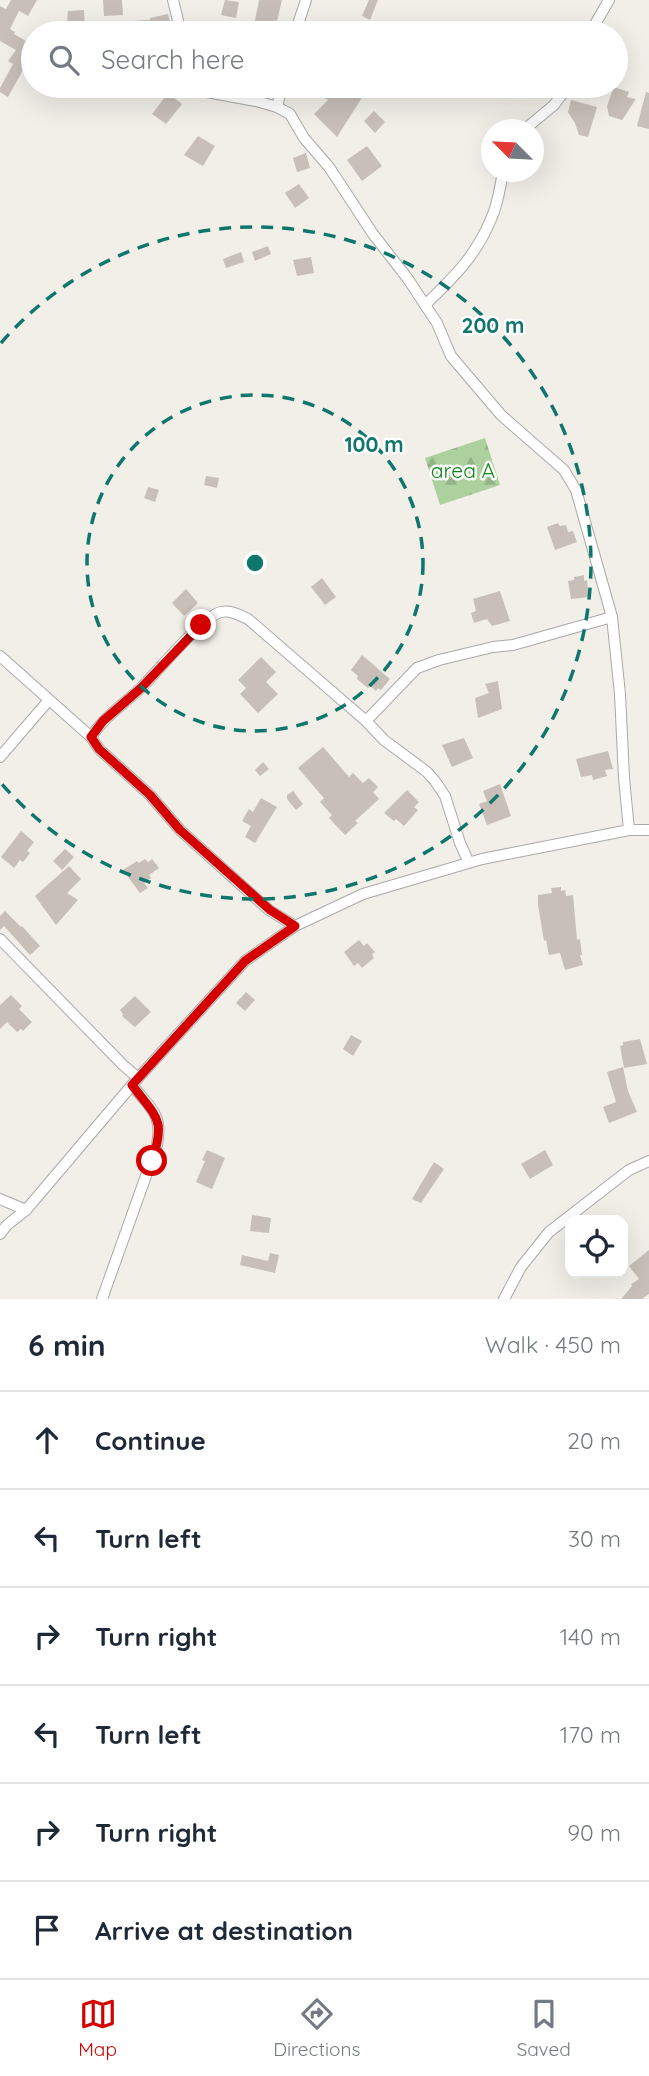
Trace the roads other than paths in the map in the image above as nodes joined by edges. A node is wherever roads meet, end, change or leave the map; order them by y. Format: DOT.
graph roads {
  1 [pos="173,0"];
  2 [pos="306,0"];
  3 [pos="609,0"];
  4 [pos="178,21"];
  5 [pos="299,21"];
  6 [pos="597,21"];
  7 [pos="235,98"];
  8 [pos="279,98"];
  9 [pos="559,98"];
  10 [pos="277,107"];
  11 [pos="537,119"];
  12 [pos="501,182"];
  13 [pos="425,305"];
  14 [pos="612,617"];
  15 [pos="0,656"];
  16 [pos="49,700"];
  17 [pos="366,720"];
  18 [pos="91,737"];
  19 [pos="0,757"];
  20 [pos="629,830"];
  21 [pos="649,830"];
  22 [pos="470,863"];
  23 [pos="295,926"];
  24 [pos="0,939"];
  25 [pos="135,1082"];
  26 [pos="649,1161"];
  27 [pos="0,1199"];
  28 [pos="26,1210"];
  29 [pos="0,1234"];
  30 [pos="102,1299"];
  31 [pos="504,1299"];
  1 -- 4 [label="street"];
  2 -- 5 [label="street"];
  3 -- 6 [label="street"];
  7 -- 10 [label="street"];
  8 -- 10 [label="street"];
  9 -- 11 [label="street"];
  10 -- 13 [label="street"];
  12 -- 13 [label="street"];
  13 -- 14 [label="street"];
  14 -- 17 [label="street"];
  14 -- 20 [label="street"];
  15 -- 16 [label="street"];
  16 -- 18 [label="street"];
  16 -- 19 [label="street"];
  17 -- 18 [label="street"];
  17 -- 22 [label="street"];
  18 -- 23 [label="street"];
  20 -- 21 [label="street"];
  20 -- 22 [label="street"];
  22 -- 23 [label="street"];
  23 -- 25 [label="street"];
  24 -- 25 [label="street"];
  25 -- 28 [label="street"];
  25 -- 30 [label="street"];
  26 -- 31 [label="street"];
  27 -- 28 [label="street"];
  28 -- 29 [label="street"];
}
